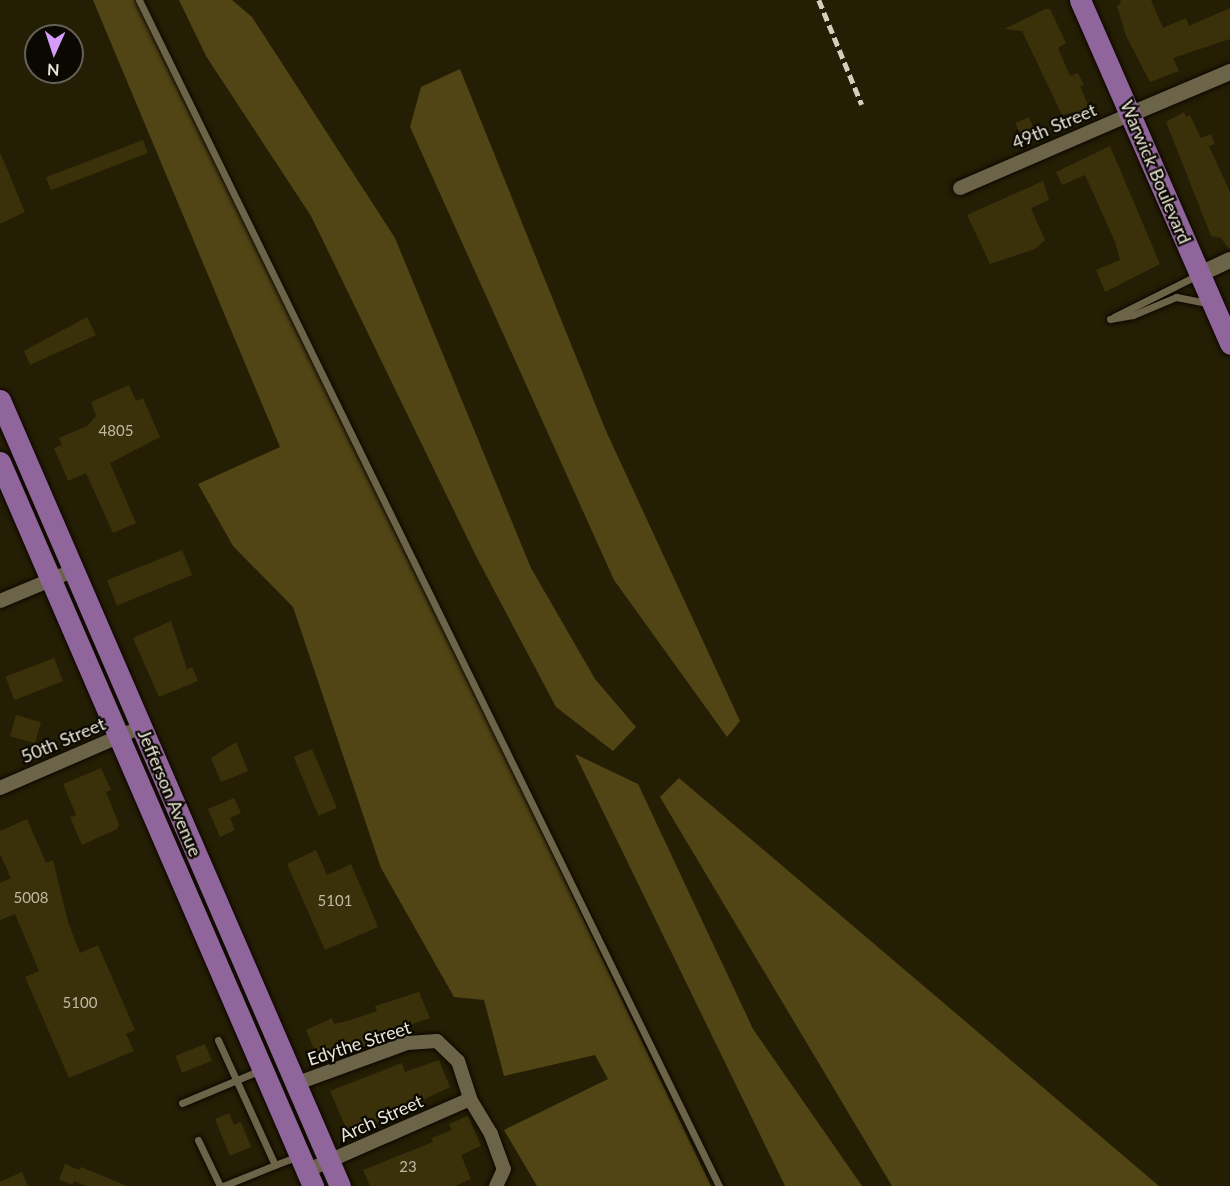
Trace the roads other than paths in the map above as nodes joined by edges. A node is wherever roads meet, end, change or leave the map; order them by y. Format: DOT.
graph roads {
  1 [pos="139,0"];
  2 [pos="1080,0"];
  3 [pos="1230,72"];
  4 [pos="1131,114"];
  5 [pos="960,188"];
  6 [pos="1230,260"];
  7 [pos="1200,274"];
  8 [pos="1213,305"];
  9 [pos="1230,344"];
  10 [pos="2,411"];
  11 [pos="0,462"];
  12 [pos="74,570"];
  13 [pos="51,579"];
  14 [pos="0,601"];
  15 [pos="141,727"];
  16 [pos="118,737"];
  17 [pos="0,788"];
  18 [pos="244,996"];
  19 [pos="218,1040"];
  20 [pos="263,1069"];
  21 [pos="235,1079"];
  22 [pos="295,1084"];
  23 [pos="470,1099"];
  24 [pos="182,1102"];
  25 [pos="198,1140"];
  26 [pos="329,1161"];
  27 [pos="275,1165"];
  28 [pos="307,1171"];
  29 [pos="221,1186"];
  30 [pos="340,1186"];
  31 [pos="496,1186"];
  32 [pos="719,1186"];
  1 -- 32 [label="lane"];
  2 -- 4 [label="main road, Warwick Boulevard"];
  3 -- 4 [label="street, 49th Street"];
  4 -- 5 [label="street, 49th Street"];
  4 -- 7 [label="main road, Warwick Boulevard"];
  6 -- 7 [label="street"];
  7 -- 8 [label="main road, Warwick Boulevard"];
  7 -- 8 [label="lane"];
  8 -- 9 [label="main road, Warwick Boulevard"];
  10 -- 12 [label="main road, Jefferson Avenue"];
  11 -- 13 [label="main road, Jefferson Avenue"];
  12 -- 13 [label="street"];
  12 -- 15 [label="main road, Jefferson Avenue"];
  13 -- 14 [label="street"];
  13 -- 16 [label="main road, Jefferson Avenue"];
  15 -- 16 [label="street, 50th Street"];
  15 -- 18 [label="main road, Jefferson Avenue"];
  16 -- 17 [label="street, 50th Street"];
  16 -- 18 [label="main road, Jefferson Avenue"];
  18 -- 20 [label="main road, Jefferson Avenue"];
  18 -- 22 [label="main road, Jefferson Avenue"];
  19 -- 21 [label="lane"];
  20 -- 21 [label="lane"];
  20 -- 28 [label="main road, Jefferson Avenue"];
  21 -- 24 [label="lane"];
  21 -- 27 [label="lane"];
  22 -- 23 [label="street, Edythe Street"];
  22 -- 26 [label="main road, Jefferson Avenue"];
  23 -- 26 [label="street, Arch Street"];
  23 -- 31 [label="street, Edythe Street"];
  25 -- 29 [label="lane"];
  26 -- 28 [label="street, Arch Street"];
  26 -- 30 [label="main road, Jefferson Avenue"];
  27 -- 28 [label="lane"];
  27 -- 29 [label="lane"];
}
